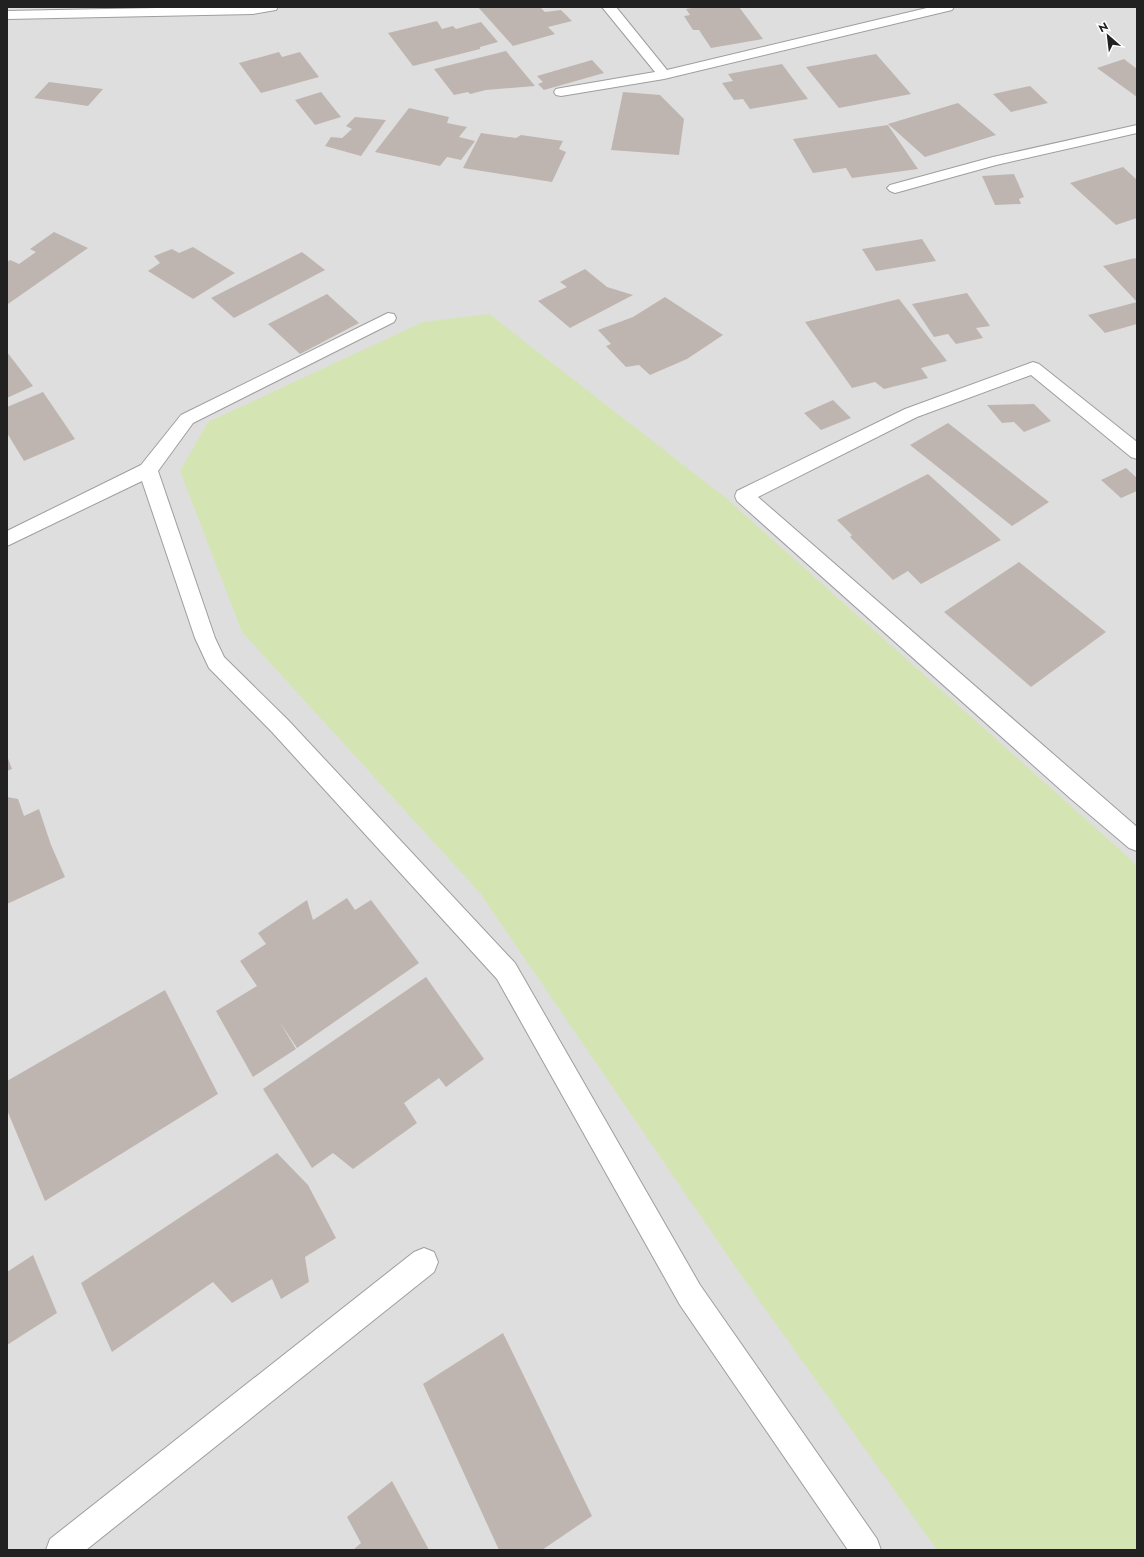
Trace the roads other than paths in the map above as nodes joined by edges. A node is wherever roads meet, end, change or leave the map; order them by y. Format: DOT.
graph roads {
  1 [pos="271,7"];
  2 [pos="609,7"];
  3 [pos="947,7"];
  4 [pos="181,9"];
  5 [pos="7,15"];
  6 [pos="664,75"];
  7 [pos="561,92"];
  8 [pos="1137,129"];
  9 [pos="895,188"];
  10 [pos="388,318"];
  11 [pos="1137,452"];
  12 [pos="148,470"];
  13 [pos="7,539"];
  14 [pos="1137,841"];
  15 [pos="424,1262"];
  16 [pos="61,1550"];
  17 [pos="866,1550"];
  1 -- 4 [label="street"];
  2 -- 6 [label="street"];
  3 -- 6 [label="street"];
  4 -- 5 [label="street"];
  6 -- 7 [label="street"];
  8 -- 9 [label="street"];
  10 -- 12 [label="street"];
  11 -- 14 [label="street"];
  12 -- 13 [label="street"];
  12 -- 17 [label="street"];
  15 -- 16 [label="street"];
}
